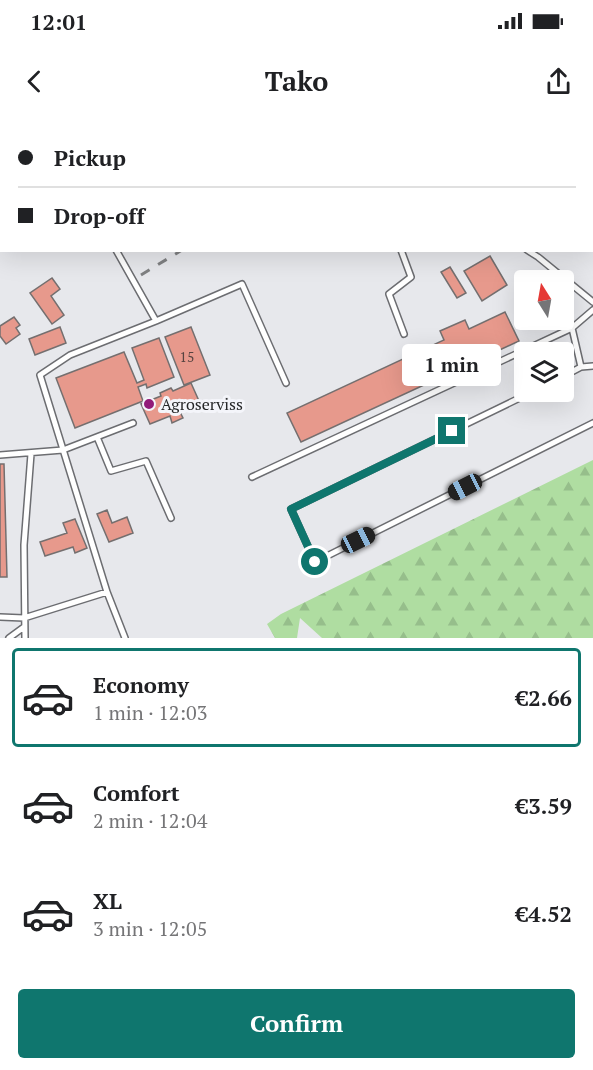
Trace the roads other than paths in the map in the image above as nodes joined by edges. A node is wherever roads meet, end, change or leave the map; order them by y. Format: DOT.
graph roads {
  1 [pos="117,252"];
  2 [pos="402,252"];
  3 [pos="530,252"];
  4 [pos="593,302"];
  5 [pos="593,310"];
  6 [pos="156,321"];
  7 [pos="574,326"];
  8 [pos="568,330"];
  9 [pos="572,330"];
  10 [pos="404,334"];
  11 [pos="593,366"];
  12 [pos="581,368"];
  13 [pos="574,371"];
  14 [pos="286,383"];
  15 [pos="514,401"];
  16 [pos="132,423"];
  17 [pos="593,423"];
  18 [pos="97,437"];
  19 [pos="63,450"];
  20 [pos="31,454"];
  21 [pos="0,455"];
  22 [pos="252,477"];
  23 [pos="171,518"];
  24 [pos="107,592"];
  25 [pos="0,617"];
  26 [pos="24,618"];
  27 [pos="24,627"];
  28 [pos="9,638"];
  29 [pos="25,638"];
  30 [pos="124,638"];
  1 -- 6 [label="lane"];
  2 -- 10 [label="lane"];
  3 -- 4 [label="lane"];
  5 -- 7 [label="lane"];
  6 -- 14 [label="lane"];
  6 -- 19 [label="lane"];
  8 -- 22 [label="lane"];
  9 -- 12 [label="lane"];
  11 -- 12 [label="lane"];
  12 -- 13 [label="lane"];
  15 -- 17 [label="lane"];
  16 -- 18 [label="lane"];
  18 -- 19 [label="lane"];
  18 -- 23 [label="lane"];
  19 -- 20 [label="lane"];
  19 -- 24 [label="lane"];
  20 -- 21 [label="lane"];
  20 -- 26 [label="lane"];
  24 -- 26 [label="lane"];
  24 -- 30 [label="lane"];
  25 -- 26 [label="lane"];
  26 -- 27 [label="lane"];
  27 -- 28 [label="lane"];
  27 -- 29 [label="lane"];
}
